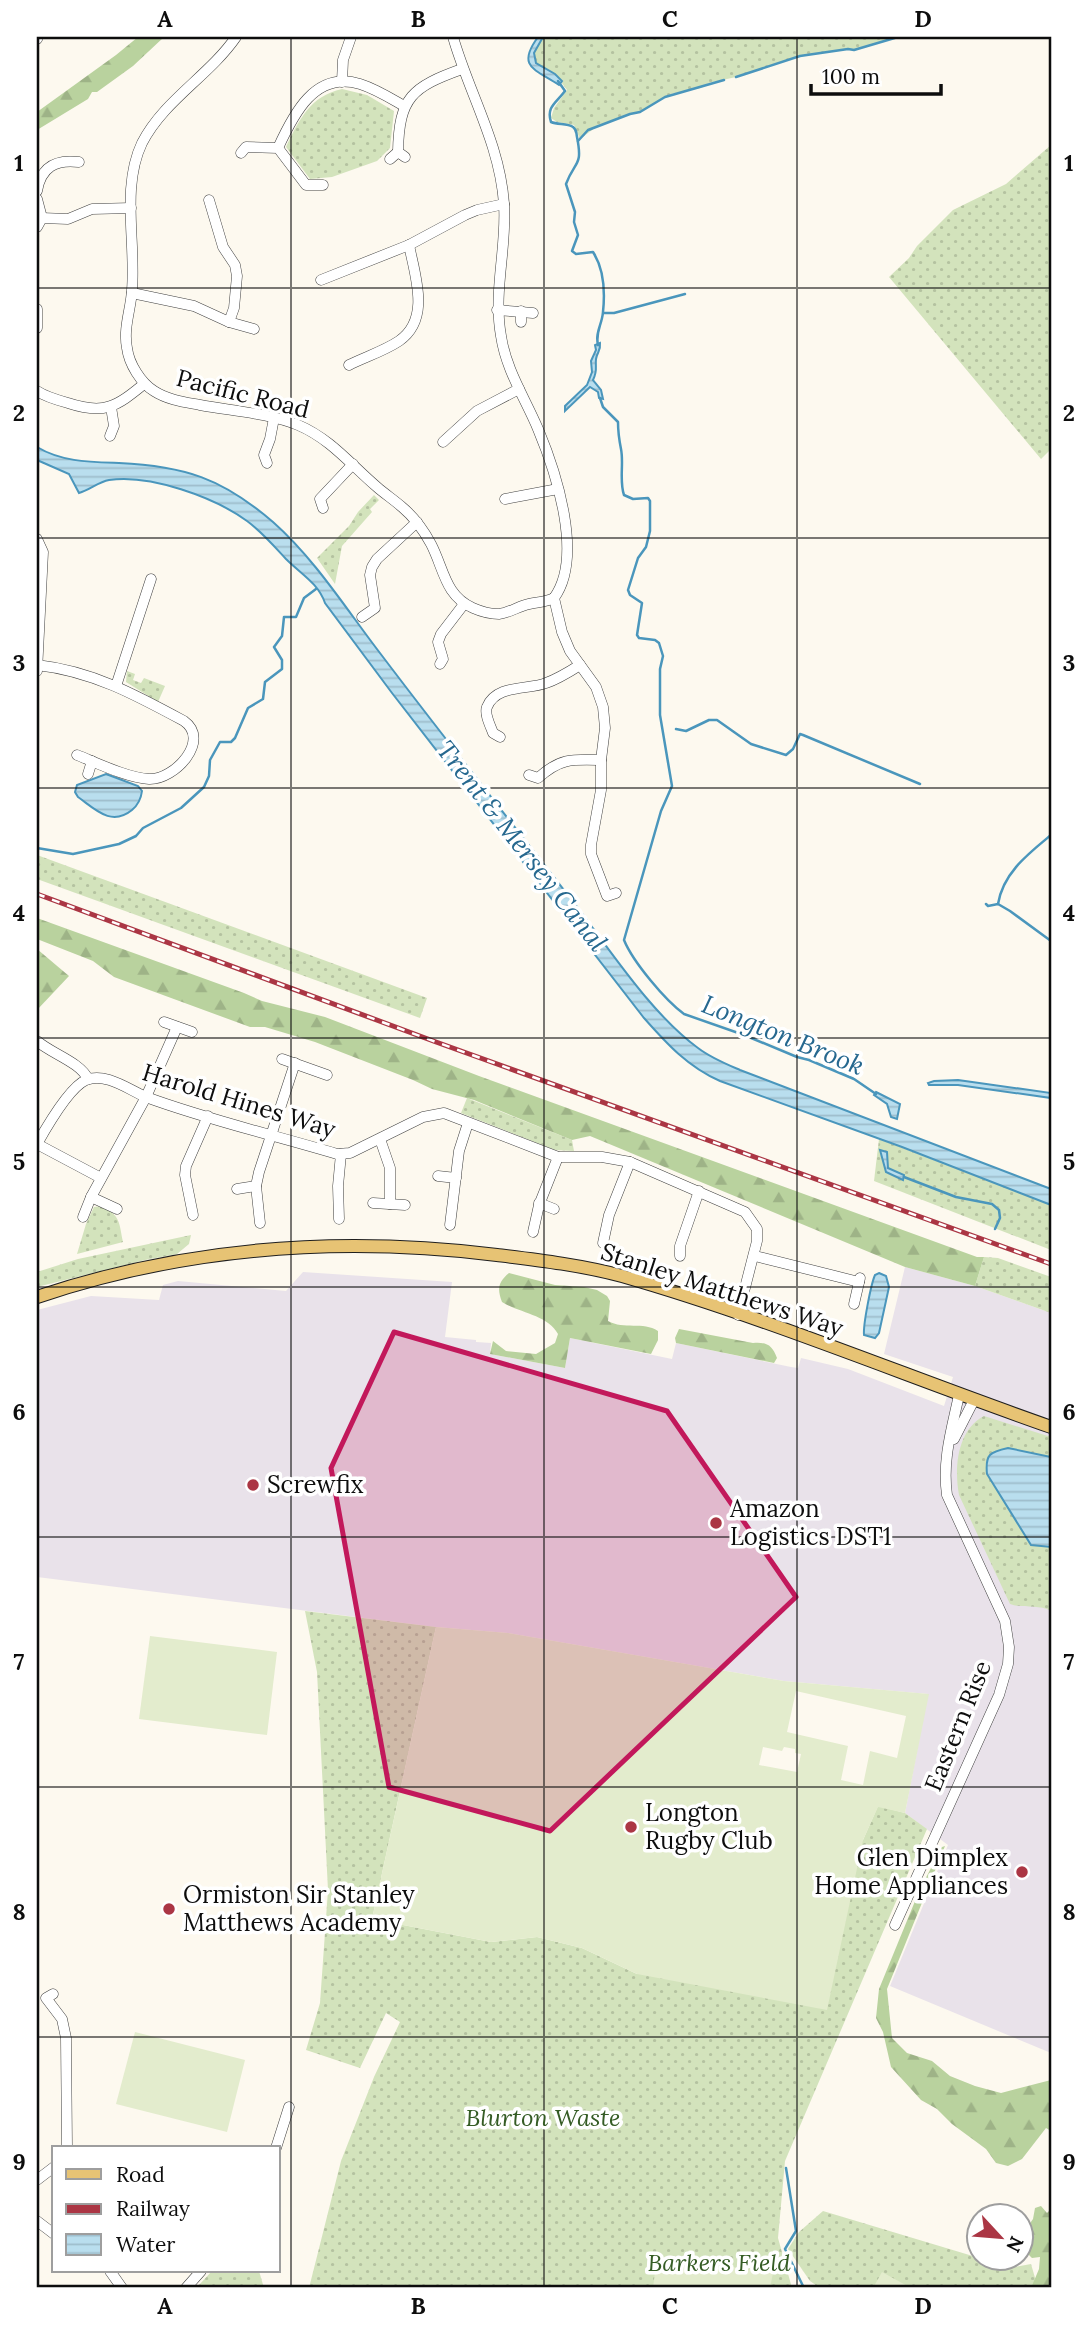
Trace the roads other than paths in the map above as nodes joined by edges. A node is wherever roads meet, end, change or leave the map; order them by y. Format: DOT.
graph roads {
  1 [pos="236,37"];
  2 [pos="351,37"];
  3 [pos="453,37"];
  4 [pos="462,69"];
  5 [pos="342,82"];
  6 [pos="404,106"];
  7 [pos="243,146"];
  8 [pos="278,148"];
  9 [pos="398,156"];
  10 [pos="79,162"];
  11 [pos="323,185"];
  12 [pos="37,191"];
  13 [pos="37,200"];
  14 [pos="208,200"];
  15 [pos="504,204"];
  16 [pos="131,208"];
  17 [pos="39,222"];
  18 [pos="409,245"];
  19 [pos="329,281"];
  20 [pos="132,293"];
  21 [pos="37,309"];
  22 [pos="497,310"];
  23 [pos="533,313"];
  24 [pos="229,323"];
  25 [pos="37,328"];
  26 [pos="254,329"];
  27 [pos="352,360"];
  28 [pos="144,384"];
  29 [pos="519,389"];
  30 [pos="37,391"];
  31 [pos="111,408"];
  32 [pos="274,418"];
  33 [pos="445,435"];
  34 [pos="110,436"];
  35 [pos="262,458"];
  36 [pos="353,464"];
  37 [pos="558,489"];
  38 [pos="318,501"];
  39 [pos="514,509"];
  40 [pos="417,522"];
  41 [pos="37,539"];
  42 [pos="151,579"];
  43 [pos="554,598"];
  44 [pos="464,604"];
  45 [pos="362,617"];
  46 [pos="444,661"];
  47 [pos="37,665"];
  48 [pos="580,665"];
  49 [pos="37,672"];
  50 [pos="116,686"];
  51 [pos="494,736"];
  52 [pos="77,755"];
  53 [pos="601,760"];
  54 [pos="92,761"];
  55 [pos="88,774"];
  56 [pos="536,780"];
  57 [pos="607,896"];
  58 [pos="164,1023"];
  59 [pos="177,1027"];
  60 [pos="192,1032"];
  61 [pos="37,1041"];
  62 [pos="282,1059"];
  63 [pos="295,1063"];
  64 [pos="320,1075"];
  65 [pos="88,1079"];
  66 [pos="146,1097"];
  67 [pos="208,1116"];
  68 [pos="468,1123"];
  69 [pos="271,1135"];
  70 [pos="380,1139"];
  71 [pos="37,1144"];
  72 [pos="341,1154"];
  73 [pos="558,1157"];
  74 [pos="630,1162"];
  75 [pos="438,1176"];
  76 [pos="101,1178"];
  77 [pos="456,1178"];
  78 [pos="256,1186"];
  79 [pos="237,1189"];
  80 [pos="699,1191"];
  81 [pos="91,1197"];
  82 [pos="373,1203"];
  83 [pos="540,1203"];
  84 [pos="390,1204"];
  85 [pos="405,1205"];
  86 [pos="117,1209"];
  87 [pos="554,1209"];
  88 [pos="194,1214"];
  89 [pos="83,1217"];
  90 [pos="339,1219"];
  91 [pos="260,1223"];
  92 [pos="450,1224"];
  93 [pos="533,1232"];
  94 [pos="603,1243"];
  95 [pos="680,1256"];
  96 [pos="755,1256"];
  97 [pos="37,1297"];
  98 [pos="853,1304"];
  99 [pos="738,1315"];
  100 [pos="959,1395"];
  101 [pos="974,1400"];
  102 [pos="1051,1427"];
  103 [pos="945,1462"];
  104 [pos="895,1925"];
  105 [pos="53,1994"];
  106 [pos="289,2107"];
  107 [pos="67,2146"];
  108 [pos="277,2146"];
  109 [pos="52,2169"];
  110 [pos="37,2180"];
  111 [pos="37,2221"];
  112 [pos="52,2232"];
  113 [pos="111,2272"];
  114 [pos="200,2272"];
  115 [pos="122,2288"];
  116 [pos="186,2288"];
  1 -- 16 [label="street, Pacific Road"];
  2 -- 5 [label="street"];
  3 -- 4 [label="street"];
  4 -- 6 [label="street"];
  4 -- 15 [label="street"];
  5 -- 6 [label="street"];
  5 -- 8 [label="street"];
  6 -- 9 [label="street"];
  7 -- 8 [label="street"];
  8 -- 11 [label="street"];
  10 -- 12 [label="street"];
  13 -- 17 [label="street"];
  14 -- 24 [label="street"];
  15 -- 18 [label="street"];
  15 -- 22 [label="street"];
  16 -- 17 [label="street"];
  16 -- 20 [label="street, Pacific Road"];
  18 -- 19 [label="street"];
  18 -- 27 [label="street"];
  20 -- 24 [label="street"];
  20 -- 28 [label="street, Pacific Road"];
  21 -- 25 [label="street"];
  22 -- 23 [label="street"];
  22 -- 29 [label="street"];
  24 -- 26 [label="street"];
  28 -- 31 [label="street"];
  28 -- 32 [label="street, Pacific Road"];
  29 -- 33 [label="street"];
  29 -- 37 [label="street"];
  30 -- 31 [label="street"];
  31 -- 34 [label="street"];
  32 -- 35 [label="street"];
  32 -- 36 [label="street, Pacific Road"];
  36 -- 38 [label="street"];
  36 -- 40 [label="street, Pacific Road"];
  37 -- 39 [label="street"];
  37 -- 43 [label="street"];
  40 -- 44 [label="street, Pacific Road"];
  40 -- 45 [label="street"];
  41 -- 47 [label="street"];
  42 -- 50 [label="street"];
  43 -- 44 [label="street"];
  43 -- 48 [label="street"];
  44 -- 46 [label="street"];
  47 -- 49 [label="street"];
  47 -- 50 [label="street"];
  48 -- 51 [label="street"];
  48 -- 53 [label="street"];
  50 -- 54 [label="street"];
  52 -- 54 [label="street"];
  53 -- 56 [label="street"];
  53 -- 57 [label="street"];
  54 -- 55 [label="street"];
  58 -- 59 [label="street"];
  59 -- 60 [label="street"];
  59 -- 66 [label="street"];
  61 -- 65 [label="street"];
  62 -- 63 [label="street"];
  63 -- 64 [label="street"];
  63 -- 69 [label="street"];
  65 -- 66 [label="street, Harold Hines Way"];
  65 -- 71 [label="street"];
  66 -- 67 [label="street, Harold Hines Way"];
  66 -- 76 [label="street"];
  67 -- 69 [label="street, Harold Hines Way"];
  67 -- 88 [label="street"];
  68 -- 70 [label="street, Harold Hines Way"];
  68 -- 73 [label="street, Harold Hines Way"];
  68 -- 77 [label="street"];
  69 -- 72 [label="street, Harold Hines Way"];
  69 -- 78 [label="street"];
  70 -- 72 [label="street, Harold Hines Way"];
  70 -- 84 [label="street"];
  71 -- 76 [label="street"];
  72 -- 90 [label="street"];
  73 -- 74 [label="street, Harold Hines Way"];
  73 -- 83 [label="street"];
  74 -- 80 [label="street, Harold Hines Way"];
  74 -- 94 [label="street"];
  75 -- 77 [label="street"];
  76 -- 81 [label="street"];
  77 -- 92 [label="street"];
  78 -- 79 [label="street"];
  78 -- 91 [label="street"];
  80 -- 95 [label="street"];
  80 -- 96 [label="street, Harold Hines Way"];
  81 -- 86 [label="street"];
  81 -- 89 [label="street"];
  82 -- 84 [label="street"];
  83 -- 87 [label="street"];
  83 -- 93 [label="street"];
  84 -- 85 [label="street"];
  96 -- 98 [label="street"];
  96 -- 99 [label="street, Harold Hines Way"];
  97 -- 99 [label="main road, Stanley Matthews Way"];
  99 -- 100 [label="main road, Stanley Matthews Way"];
  100 -- 101 [label="main road, Stanley Matthews Way"];
  100 -- 103 [label="street, Eastern Rise"];
  101 -- 102 [label="main road, Stanley Matthews Way"];
  101 -- 103 [label="street, Eastern Rise"];
  103 -- 104 [label="street, Eastern Rise"];
  105 -- 107 [label="street"];
  106 -- 108 [label="street"];
  109 -- 110 [label="street"];
  111 -- 112 [label="street"];
  113 -- 115 [label="street"];
  114 -- 116 [label="street"];
}
